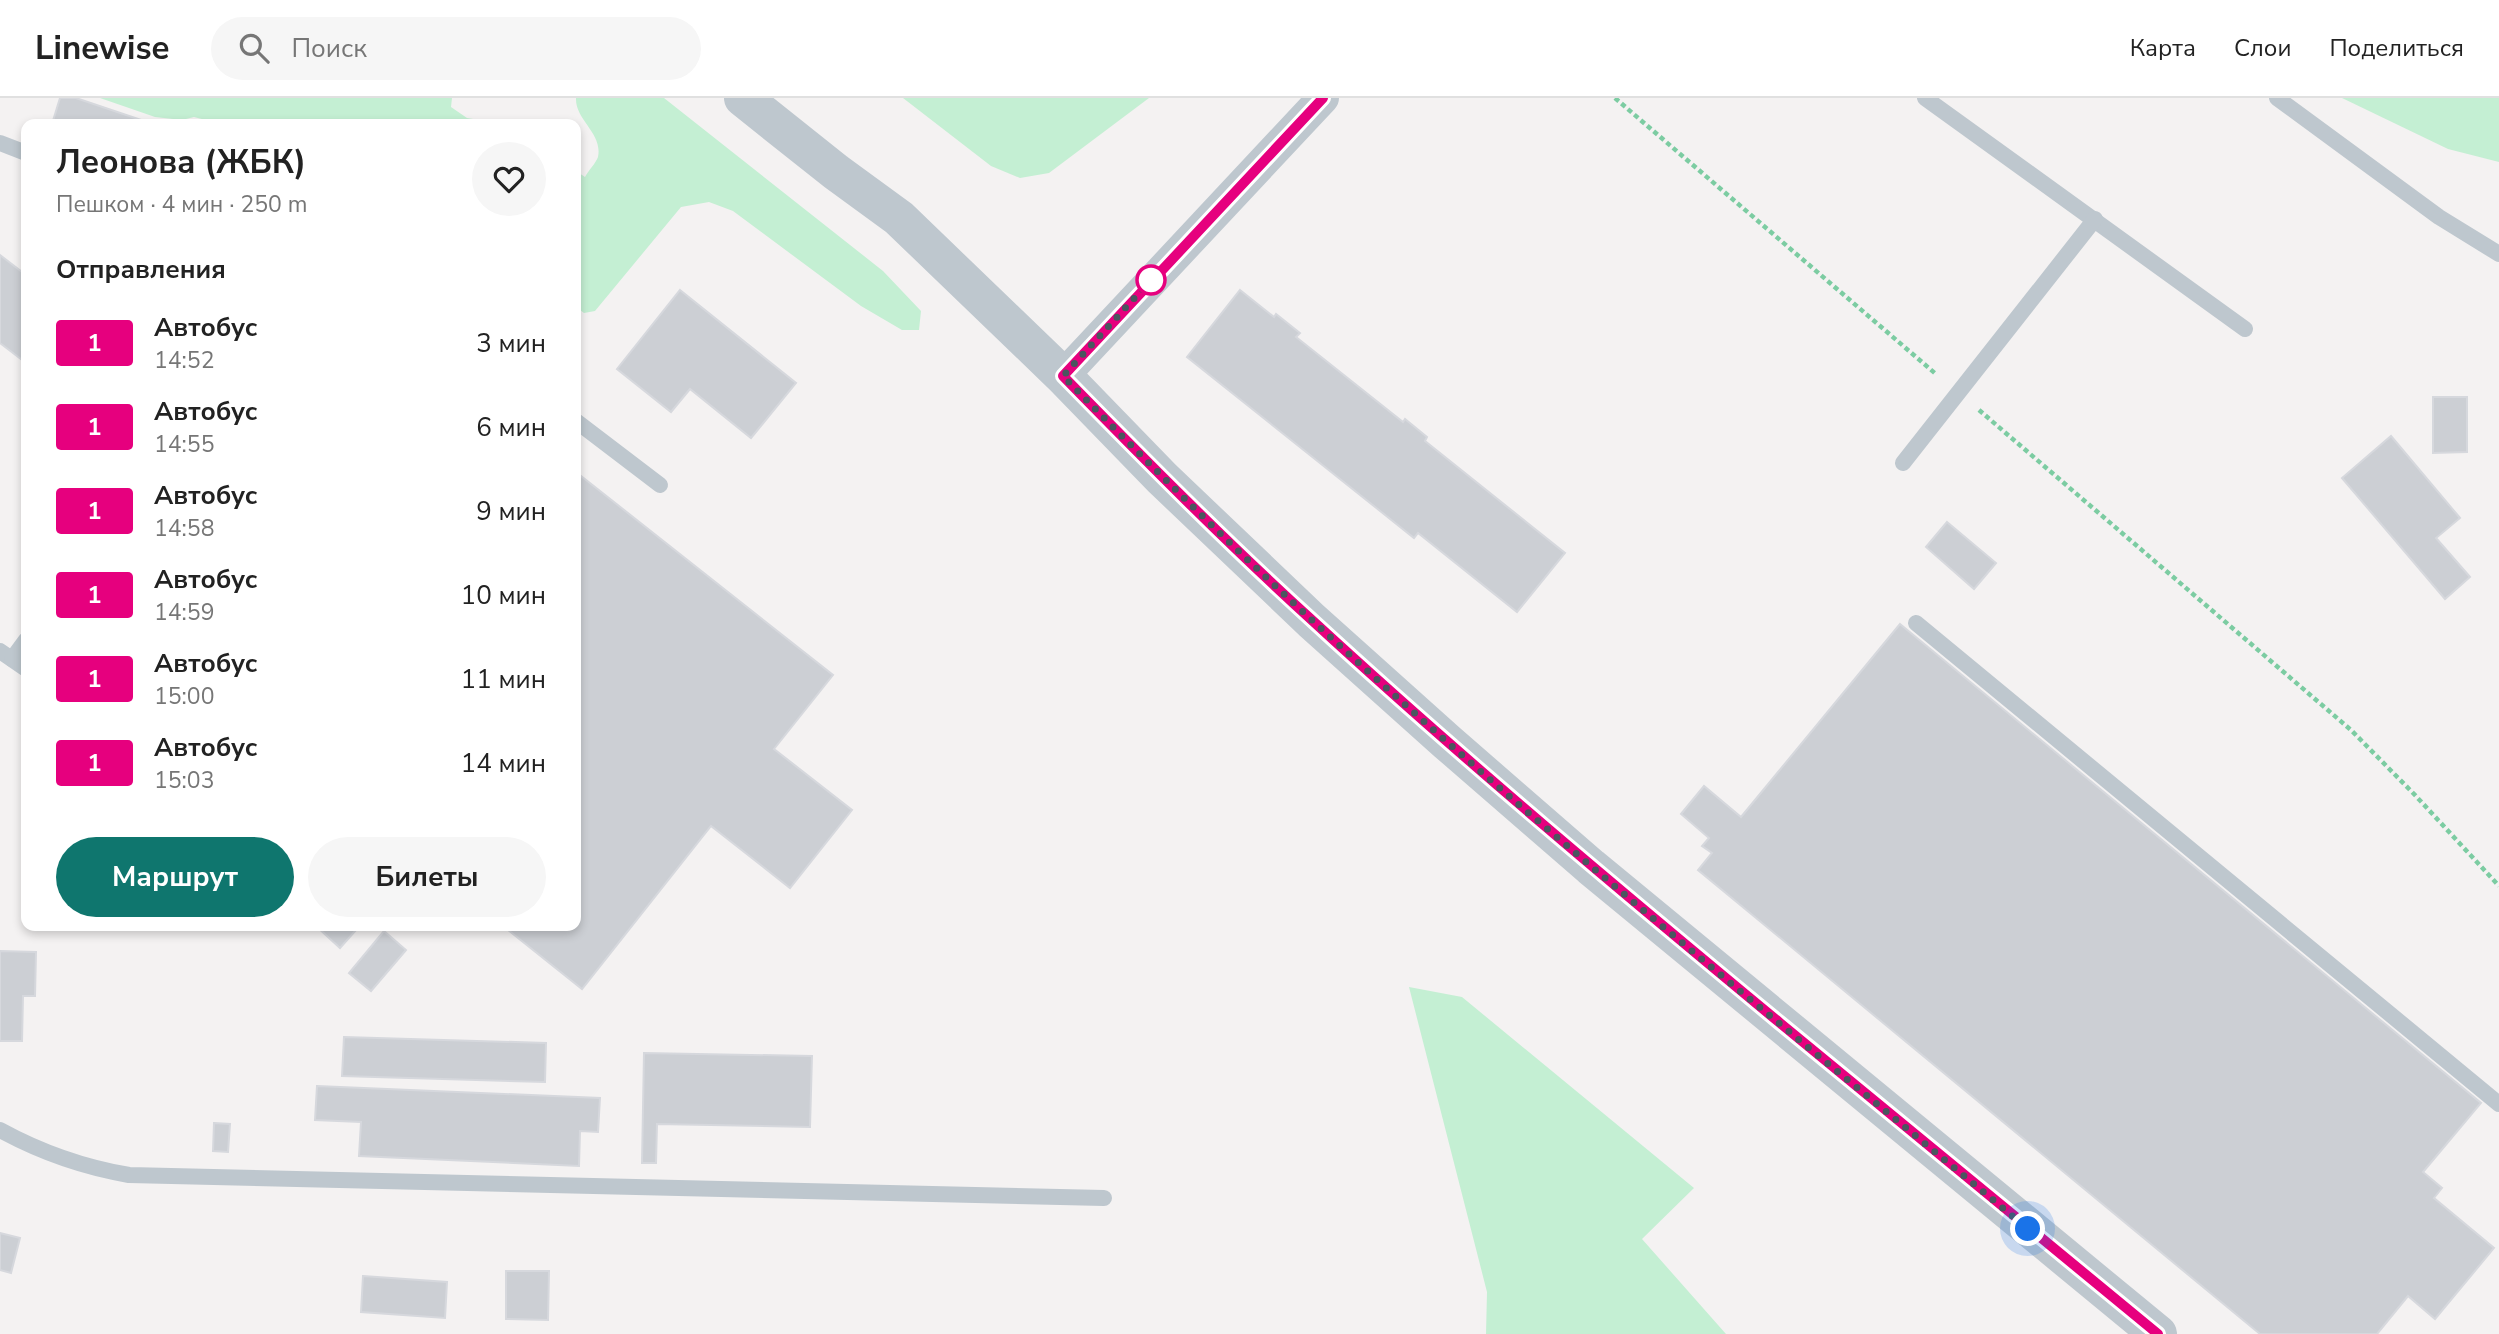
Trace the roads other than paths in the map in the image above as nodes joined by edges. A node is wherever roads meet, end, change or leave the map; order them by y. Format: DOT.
graph roads {
  1 [pos="743,98"];
  2 [pos="1323,98"];
  3 [pos="1925,98"];
  4 [pos="2277,98"];
  5 [pos="0,143"];
  6 [pos="21,150"];
  7 [pos="2095,219"];
  8 [pos="2499,254"];
  9 [pos="2245,329"];
  10 [pos="1063,376"];
  11 [pos="581,425"];
  12 [pos="1903,463"];
  13 [pos="660,485"];
  14 [pos="1916,623"];
  15 [pos="21,644"];
  16 [pos="6,655"];
  17 [pos="21,666"];
  18 [pos="2499,1104"];
  19 [pos="0,1130"];
  20 [pos="1104,1198"];
  21 [pos="2158,1334"];
  1 -- 10 [label="street"];
  2 -- 10 [label="street"];
  3 -- 7 [label="lane"];
  4 -- 8 [label="lane"];
  5 -- 6 [label="lane"];
  7 -- 9 [label="lane"];
  7 -- 12 [label="lane"];
  10 -- 21 [label="street"];
  11 -- 13 [label="lane"];
  14 -- 18 [label="lane"];
  15 -- 16 [label="lane"];
  16 -- 17 [label="lane"];
  19 -- 20 [label="lane"];
}
